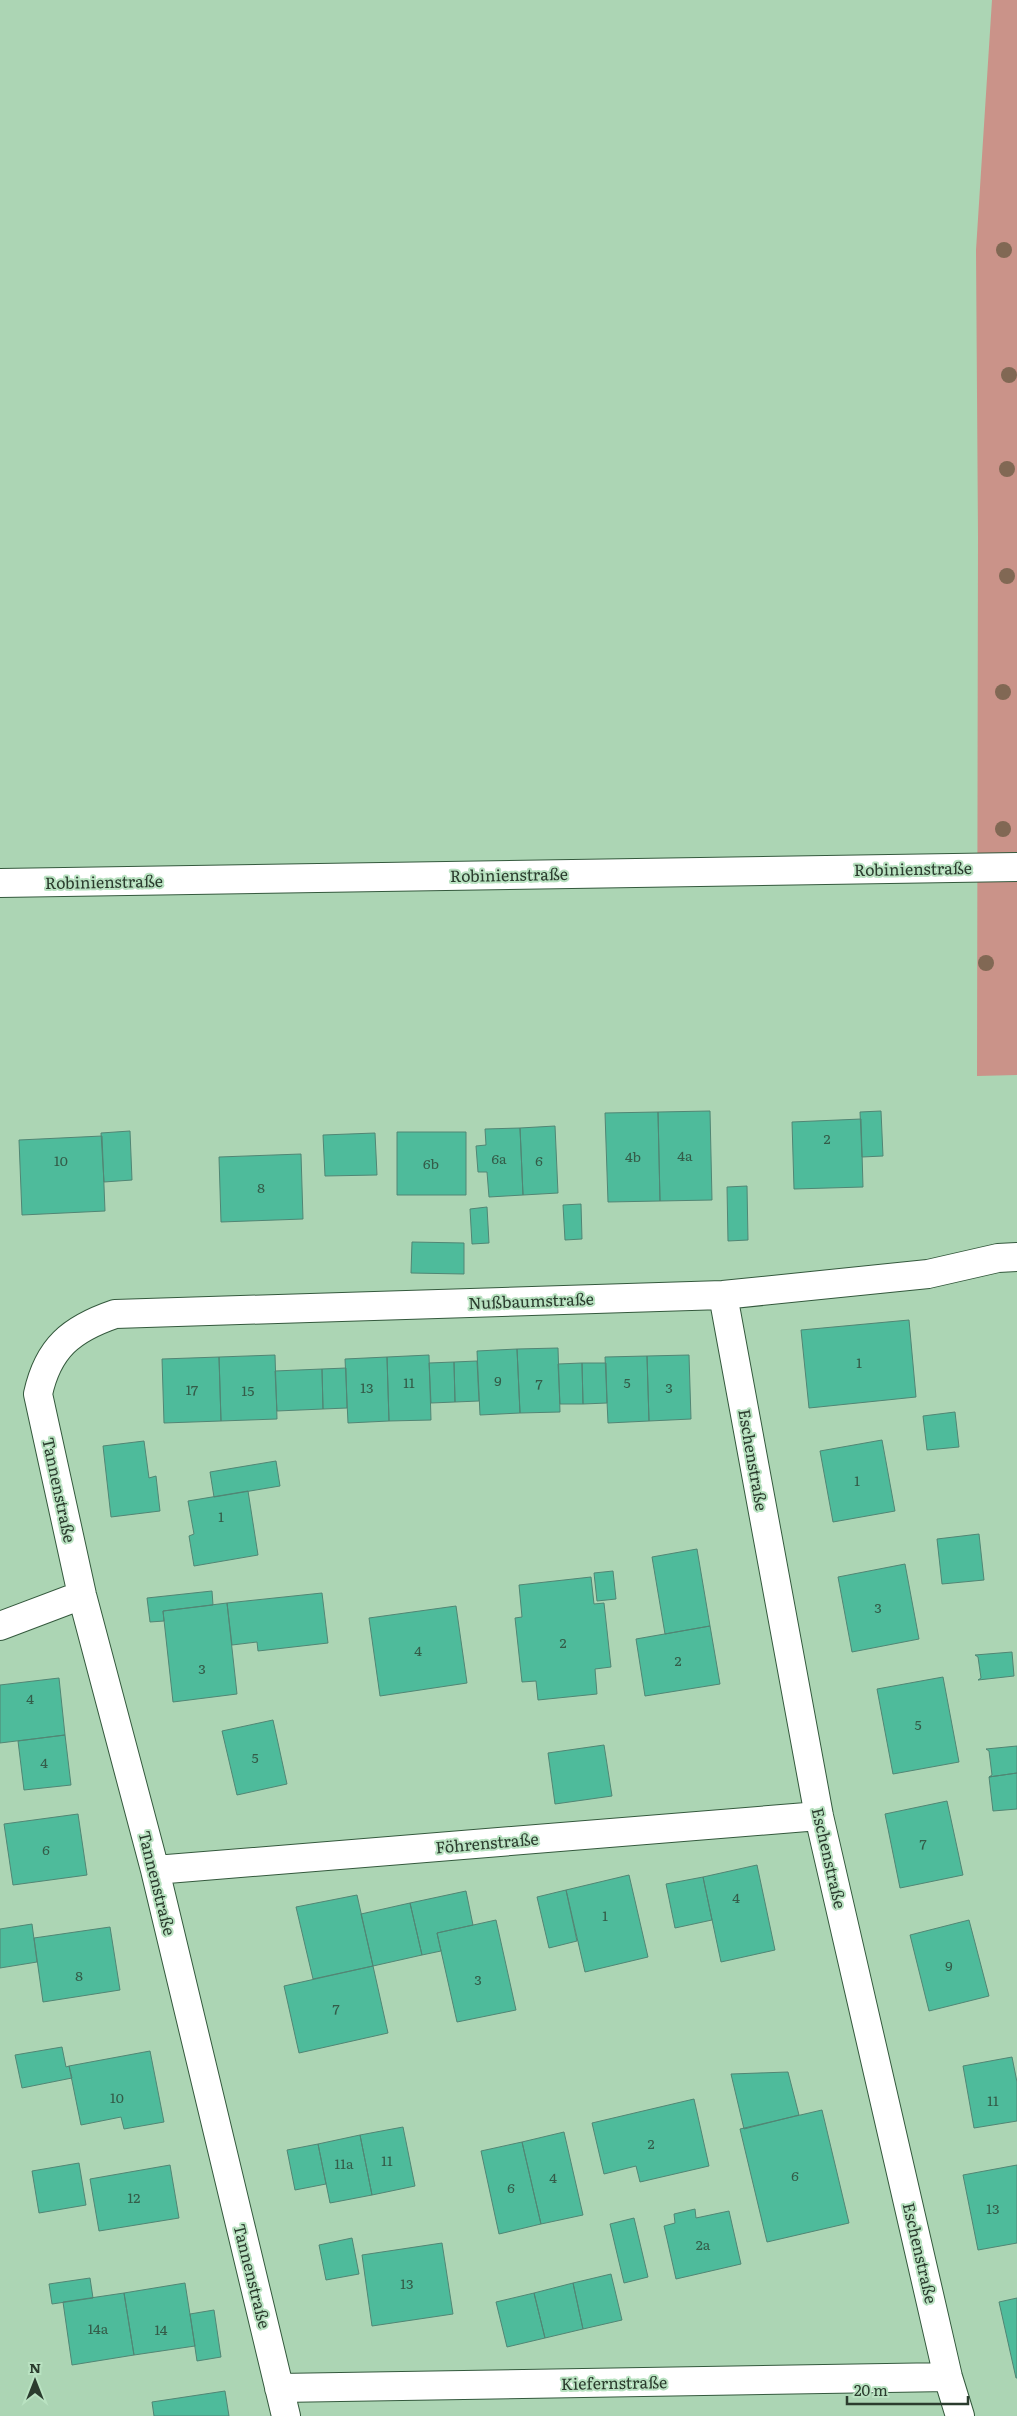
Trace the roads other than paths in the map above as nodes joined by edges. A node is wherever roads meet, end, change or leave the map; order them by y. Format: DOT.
graph roads {
  1 [pos="1017,867"];
  2 [pos="0,883"];
  3 [pos="1017,1257"];
  4 [pos="723,1295"];
  5 [pos="54,1352"];
  6 [pos="82,1595"];
  7 [pos="0,1626"];
  8 [pos="819,1816"];
  9 [pos="155,1870"];
  10 [pos="948,2377"];
  11 [pos="279,2388"];
  12 [pos="286,2416"];
  13 [pos="960,2416"];
  1 -- 2 [label="street, Robinienstraße"];
  3 -- 4 [label="street, Nußbaumstraße"];
  4 -- 5 [label="street, Nußbaumstraße"];
  4 -- 8 [label="street, Eschenstraße"];
  5 -- 6 [label="street, Tannenstraße"];
  6 -- 7 [label="street"];
  6 -- 9 [label="street, Tannenstraße"];
  8 -- 9 [label="street, Föhrenstraße"];
  8 -- 10 [label="street, Eschenstraße"];
  9 -- 11 [label="street, Tannenstraße"];
  10 -- 11 [label="street, Kiefernstraße"];
  10 -- 13 [label="street, Eschenstraße"];
  11 -- 12 [label="street, Tannenstraße"];
}
